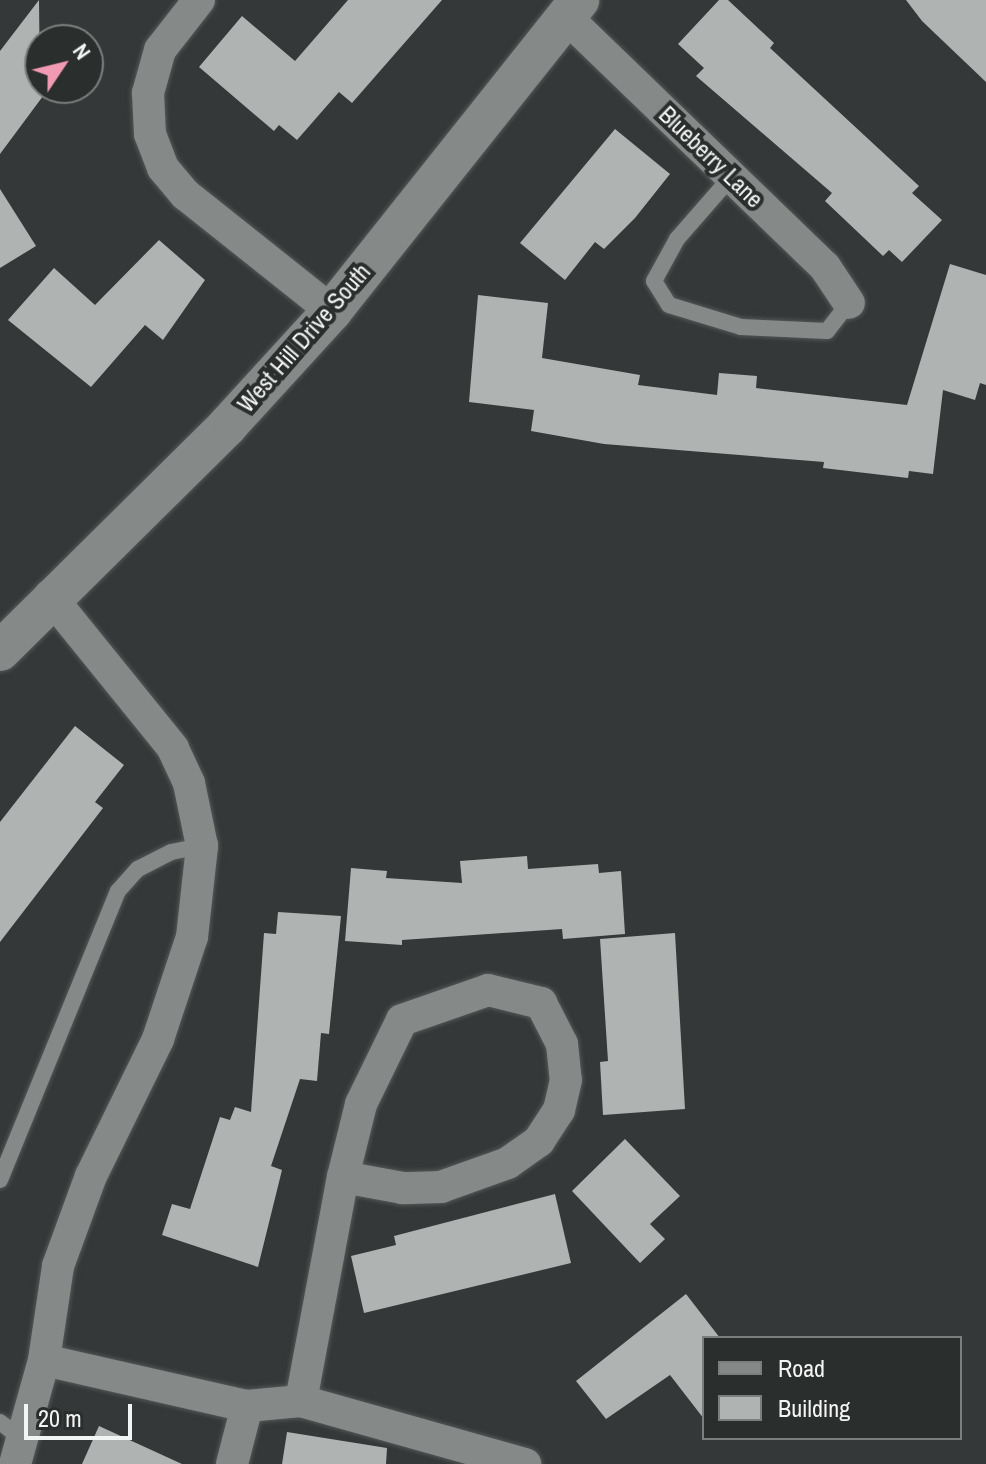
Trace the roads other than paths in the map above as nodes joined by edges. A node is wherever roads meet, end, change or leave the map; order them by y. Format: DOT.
graph roads {
  1 [pos="199,0"];
  2 [pos="572,8"];
  3 [pos="732,176"];
  4 [pos="849,303"];
  5 [pos="332,311"];
  6 [pos="50,596"];
  7 [pos="0,651"];
  8 [pos="202,846"];
  9 [pos="343,1177"];
  10 [pos="0,1180"];
  11 [pos="44,1360"];
  12 [pos="301,1401"];
  13 [pos="247,1406"];
  14 [pos="13,1442"];
  15 [pos="232,1464"];
  16 [pos="525,1464"];
  1 -- 5 [label="street"];
  2 -- 3 [label="street, Blueberry Lane"];
  2 -- 5 [label="street, West Hill Drive South"];
  3 -- 4 [label="street, Blueberry Lane"];
  3 -- 4 [label="lane"];
  5 -- 6 [label="street, West Hill Drive South"];
  6 -- 7 [label="street, West Hill Drive South"];
  6 -- 8 [label="street"];
  8 -- 10 [label="lane"];
  8 -- 11 [label="street"];
  9 -- 9 [label="street"];
  9 -- 12 [label="street"];
  11 -- 13 [label="street"];
  11 -- 14 [label="street"];
  12 -- 13 [label="street"];
  12 -- 16 [label="street"];
  13 -- 15 [label="street"];
}
